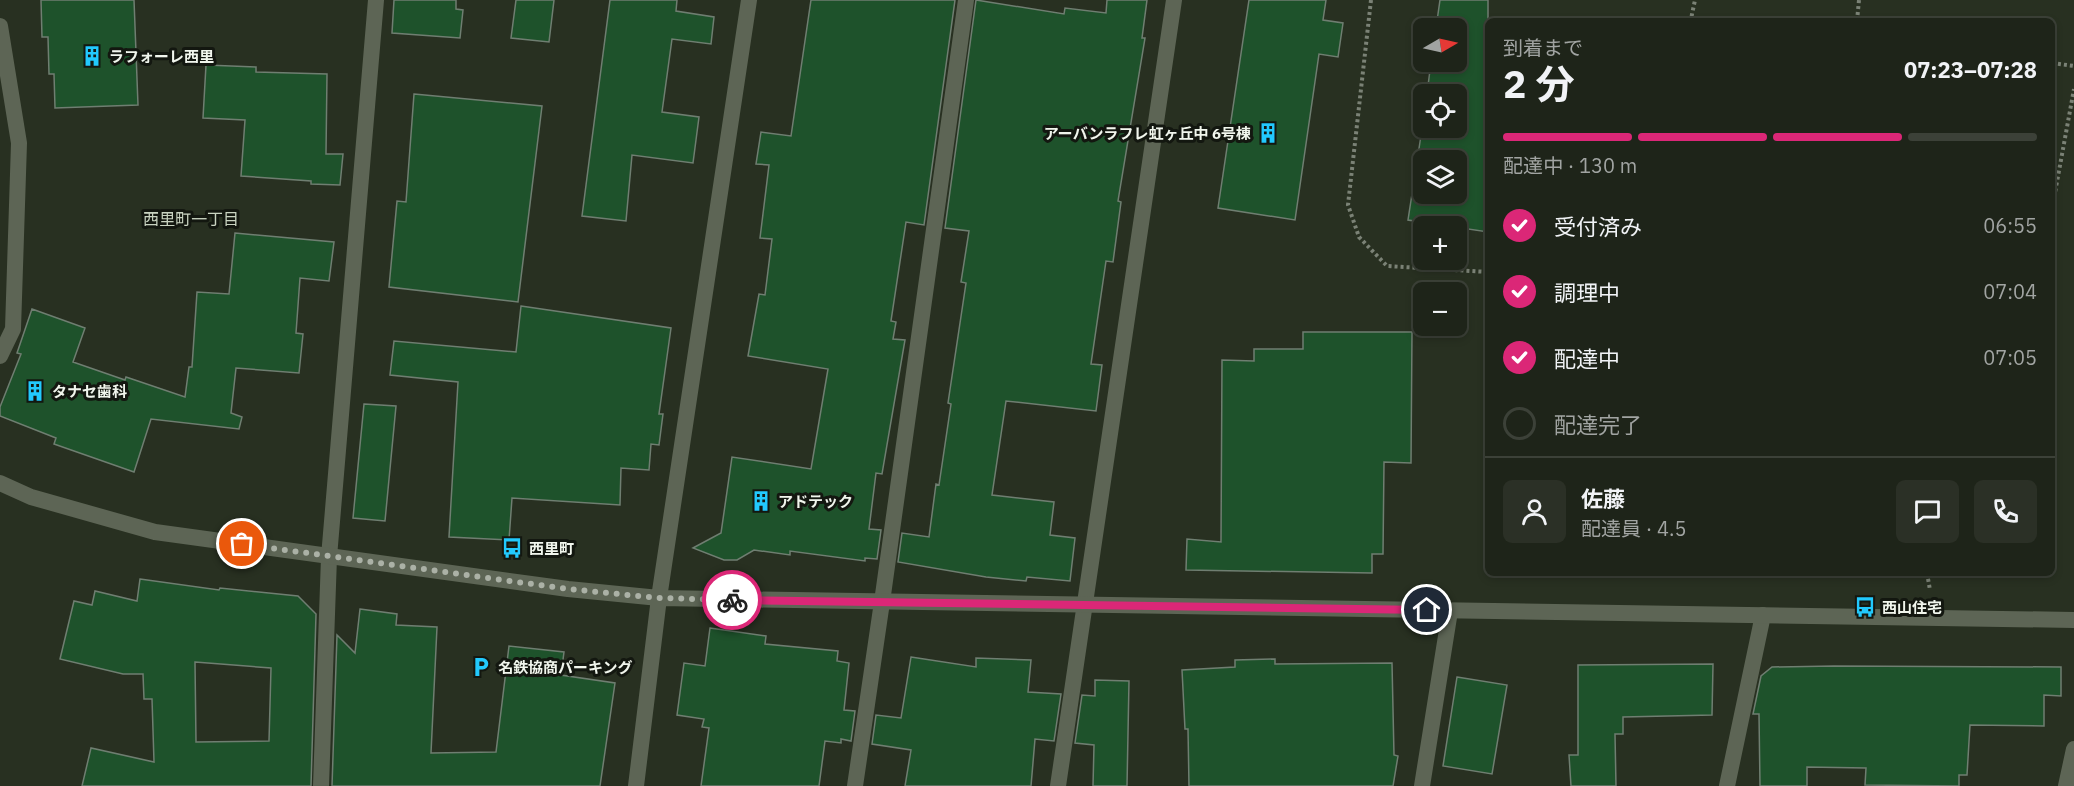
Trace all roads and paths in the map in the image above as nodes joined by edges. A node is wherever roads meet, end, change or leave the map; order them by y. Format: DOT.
graph roads {
  1 [pos="376,0"];
  2 [pos="749,0"];
  3 [pos="966,0"];
  4 [pos="1174,0"];
  5 [pos="1371,0"];
  6 [pos="1695,0"];
  7 [pos="1859,0"];
  8 [pos="1691,18"];
  9 [pos="1857,18"];
  10 [pos="0,26"];
  11 [pos="2055,63"];
  12 [pos="2074,66"];
  13 [pos="2074,89"];
  14 [pos="2055,193"];
  15 [pos="0,209"];
  16 [pos="16,218"];
  17 [pos="1485,272"];
  18 [pos="0,356"];
  19 [pos="0,483"];
  20 [pos="329,557"];
  21 [pos="659,598"];
  22 [pos="882,602"];
  23 [pos="1085,605"];
  24 [pos="1450,611"];
  25 [pos="1763,615"];
  26 [pos="2074,620"];
  27 [pos="2074,749"];
  28 [pos="321,786"];
  29 [pos="636,786"];
  30 [pos="855,786"];
  31 [pos="1058,786"];
  32 [pos="1422,786"];
  33 [pos="1727,786"];
  34 [pos="2066,786"];
  1 -- 20 [label="street"];
  2 -- 21 [label="street"];
  3 -- 22 [label="street"];
  4 -- 23 [label="street"];
  5 -- 17 [label="path"];
  6 -- 8 [label="path"];
  7 -- 9 [label="path"];
  10 -- 16 [label="street"];
  11 -- 12 [label="path"];
  13 -- 14 [label="path"];
  15 -- 16 [label="street"];
  16 -- 18 [label="street"];
  19 -- 20 [label="street"];
  20 -- 21 [label="street"];
  20 -- 28 [label="street"];
  21 -- 22 [label="street"];
  21 -- 29 [label="street"];
  22 -- 23 [label="street"];
  22 -- 30 [label="street"];
  23 -- 24 [label="street"];
  23 -- 31 [label="street"];
  24 -- 25 [label="street"];
  24 -- 32 [label="street"];
  25 -- 26 [label="street"];
  25 -- 33 [label="street"];
  27 -- 34 [label="street"];
}
